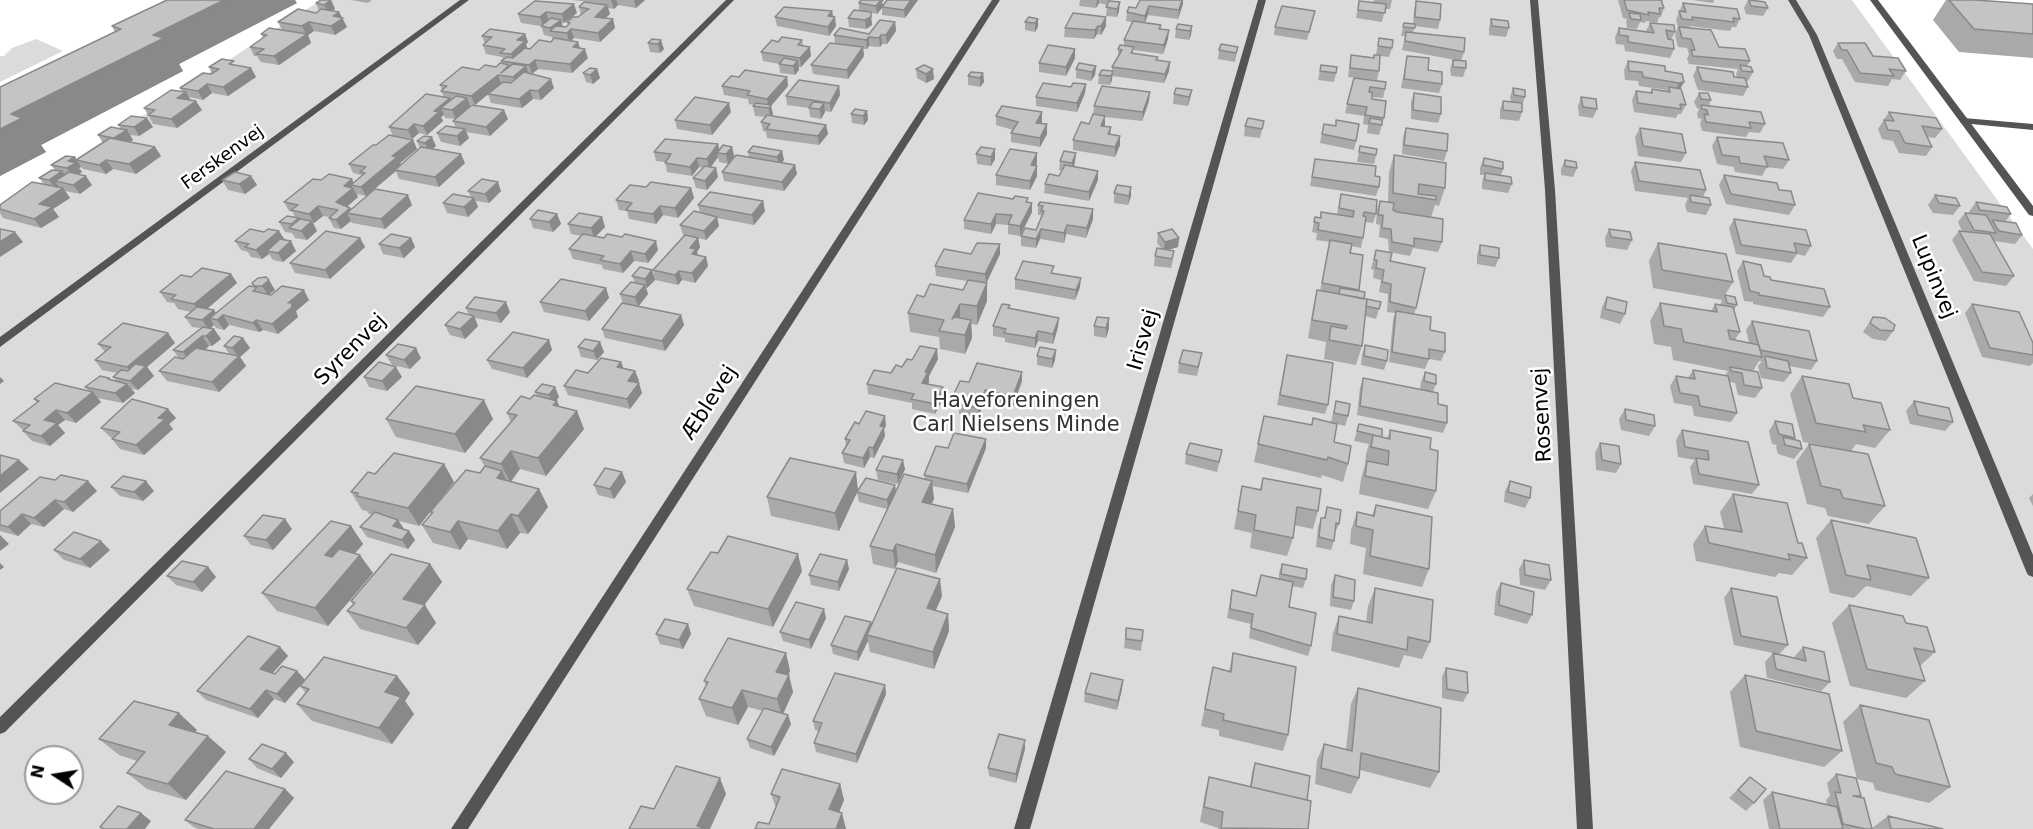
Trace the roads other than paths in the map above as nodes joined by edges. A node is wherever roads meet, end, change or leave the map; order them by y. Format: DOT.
graph roads {
  1 [pos="465,0"];
  2 [pos="730,0"];
  3 [pos="996,0"];
  4 [pos="1262,0"];
  5 [pos="1534,0"];
  6 [pos="1792,0"];
  7 [pos="1874,0"];
  8 [pos="1964,121"];
  9 [pos="2033,127"];
  10 [pos="2033,213"];
  11 [pos="0,343"];
  12 [pos="2033,571"];
  13 [pos="0,727"];
  14 [pos="459,829"];
  15 [pos="1022,829"];
  16 [pos="1585,829"];
  1 -- 11 [label="street, Ferskenvej"];
  2 -- 13 [label="street, Syrenvej"];
  3 -- 14 [label="street, Æblevej"];
  4 -- 15 [label="street, Irisvej"];
  5 -- 16 [label="street, Rosenvej"];
  6 -- 12 [label="street, Lupinvej"];
  7 -- 8 [label="street"];
  8 -- 9 [label="street"];
  8 -- 10 [label="street"];
}
